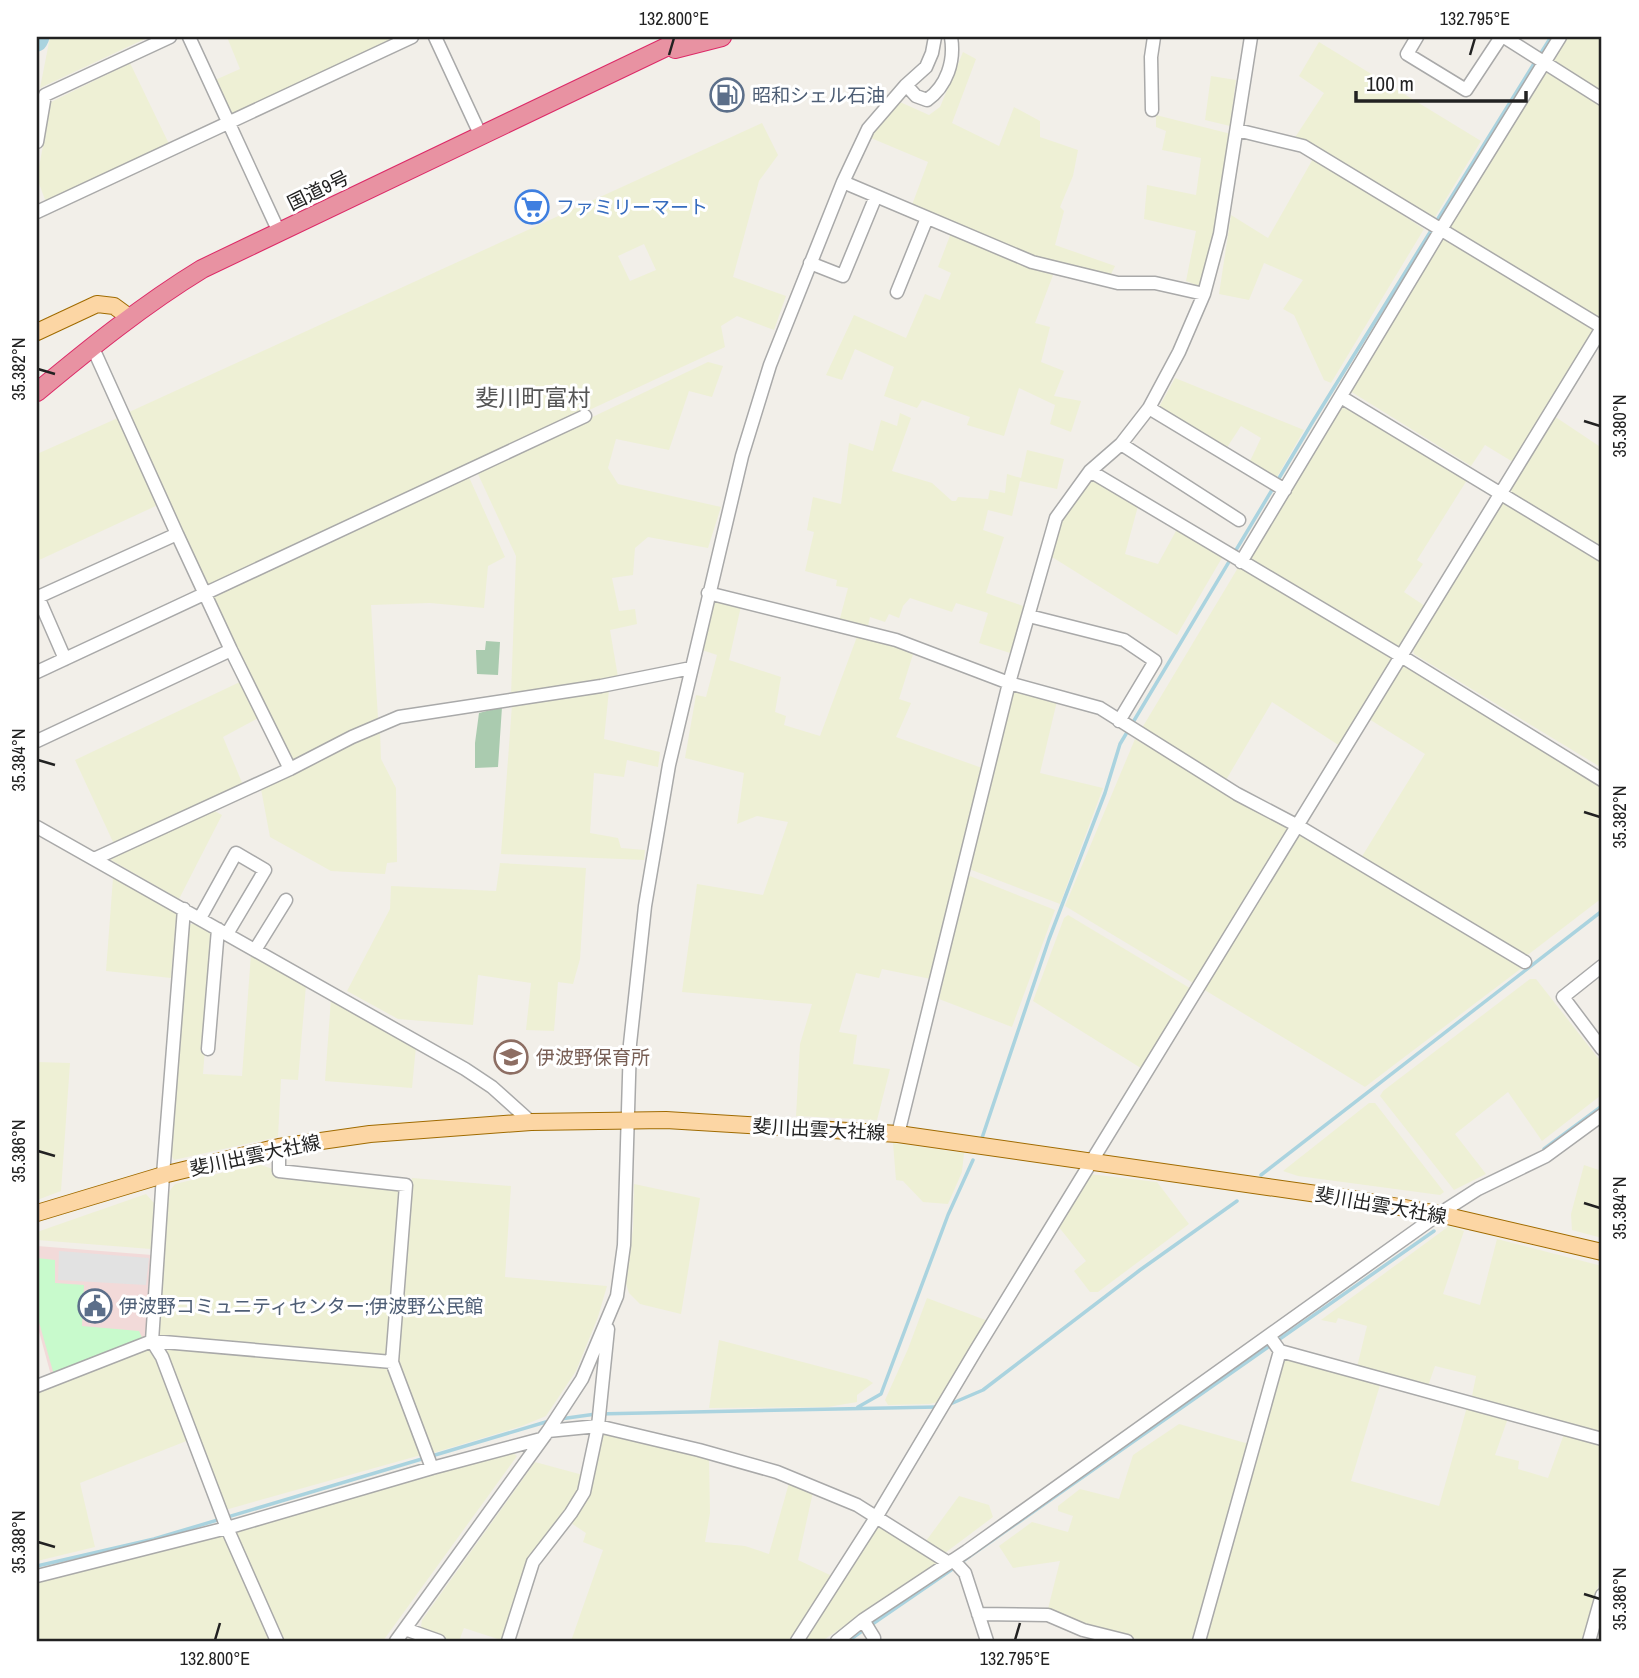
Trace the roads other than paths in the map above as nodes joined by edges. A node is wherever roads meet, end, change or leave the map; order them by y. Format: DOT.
graph roads {
  1 [pos="170,37"];
  2 [pos="190,37"];
  3 [pos="412,37"];
  4 [pos="435,37"];
  5 [pos="687,37"];
  6 [pos="722,37"];
  7 [pos="935,37"];
  8 [pos="951,37"];
  9 [pos="1154,37"];
  10 [pos="1251,37"];
  11 [pos="1417,37"];
  12 [pos="1502,37"];
  13 [pos="1560,37"];
  14 [pos="638,60"];
  15 [pos="1545,61"];
  16 [pos="906,85"];
  17 [pos="1602,99"];
  18 [pos="1152,110"];
  19 [pos="231,123"];
  20 [pos="1237,130"];
  21 [pos="480,134"];
  22 [pos="37,142"];
  23 [pos="843,182"];
  24 [pos="876,196"];
  25 [pos="37,212"];
  26 [pos="927,218"];
  27 [pos="1440,231"];
  28 [pos="279,232"];
  29 [pos="810,263"];
  30 [pos="897,292"];
  31 [pos="1204,294"];
  32 [pos="129,317"];
  33 [pos="1602,328"];
  34 [pos="37,332"];
  35 [pos="92,346"];
  36 [pos="37,392"];
  37 [pos="1342,397"];
  38 [pos="1149,408"];
  39 [pos="586,416"];
  40 [pos="1121,444"];
  41 [pos="1090,471"];
  42 [pos="1285,490"];
  43 [pos="1501,493"];
  44 [pos="1239,520"];
  45 [pos="177,534"];
  46 [pos="1602,555"];
  47 [pos="1241,562"];
  48 [pos="708,593"];
  49 [pos="205,594"];
  50 [pos="1029,616"];
  51 [pos="230,650"];
  52 [pos="1401,656"];
  53 [pos="65,659"];
  54 [pos="691,668"];
  55 [pos="37,672"];
  56 [pos="1009,683"];
  57 [pos="1119,721"];
  58 [pos="37,741"];
  59 [pos="290,769"];
  60 [pos="1602,779"];
  61 [pos="1298,826"];
  62 [pos="37,827"];
  63 [pos="94,859"];
  64 [pos="286,900"];
  65 [pos="184,909"];
  66 [pos="200,918"];
  67 [pos="223,932"];
  68 [pos="255,950"];
  69 [pos="1525,962"];
  70 [pos="1602,966"];
  71 [pos="208,1049"];
  72 [pos="1602,1049"];
  73 [pos="1602,1115"];
  74 [pos="626,1120"];
  75 [pos="531,1122"];
  76 [pos="898,1134"];
  77 [pos="279,1147"];
  78 [pos="1093,1162"];
  79 [pos="163,1175"];
  80 [pos="37,1213"];
  81 [pos="1440,1214"];
  82 [pos="1602,1252"];
  83 [pos="610,1315"];
  84 [pos="1270,1337"];
  85 [pos="152,1341"];
  86 [pos="1280,1351"];
  87 [pos="392,1362"];
  88 [pos="37,1386"];
  89 [pos="598,1426"];
  90 [pos="545,1435"];
  91 [pos="1602,1439"];
  92 [pos="432,1468"];
  93 [pos="877,1516"];
  94 [pos="227,1528"];
  95 [pos="951,1562"];
  96 [pos="37,1576"];
  97 [pos="1602,1595"];
  98 [pos="978,1614"];
  99 [pos="863,1620"];
  100 [pos="405,1629"];
  101 [pos="1595,1637"];
  102 [pos="277,1641"];
  103 [pos="396,1641"];
  104 [pos="439,1641"];
  105 [pos="508,1641"];
  106 [pos="797,1641"];
  107 [pos="837,1641"];
  108 [pos="873,1641"];
  109 [pos="987,1641"];
  110 [pos="1127,1641"];
  111 [pos="1199,1641"];
  1 -- 22 [label="street"];
  2 -- 19 [label="street"];
  3 -- 19 [label="street"];
  4 -- 21 [label="street"];
  5 -- 14 [label="highway, 国道9号"];
  6 -- 14 [label="highway, 国道9号"];
  7 -- 16 [label="street"];
  8 -- 16 [label="street"];
  9 -- 18 [label="street"];
  10 -- 20 [label="street"];
  11 -- 12 [label="street"];
  12 -- 15 [label="street"];
  13 -- 15 [label="street"];
  14 -- 21 [label="highway, 国道9号"];
  15 -- 17 [label="street"];
  15 -- 27 [label="street"];
  16 -- 23 [label="street"];
  19 -- 25 [label="street"];
  19 -- 28 [label="street"];
  20 -- 27 [label="street"];
  20 -- 31 [label="street"];
  21 -- 28 [label="highway, 国道9号"];
  23 -- 24 [label="street"];
  23 -- 29 [label="street"];
  24 -- 26 [label="street"];
  24 -- 29 [label="street"];
  26 -- 30 [label="street"];
  26 -- 31 [label="street"];
  27 -- 33 [label="street"];
  27 -- 37 [label="street"];
  28 -- 32 [label="highway, 国道9号"];
  29 -- 48 [label="street"];
  31 -- 38 [label="street"];
  32 -- 34 [label="main road"];
  32 -- 35 [label="highway, 国道9号"];
  33 -- 43 [label="street"];
  35 -- 36 [label="highway, 国道9号"];
  35 -- 45 [label="street"];
  37 -- 42 [label="street"];
  37 -- 43 [label="street"];
  38 -- 40 [label="street"];
  38 -- 42 [label="street"];
  39 -- 49 [label="street"];
  40 -- 41 [label="street"];
  40 -- 44 [label="street"];
  41 -- 47 [label="street"];
  41 -- 50 [label="street"];
  42 -- 47 [label="street"];
  43 -- 46 [label="street"];
  43 -- 52 [label="street"];
  45 -- 49 [label="street"];
  45 -- 53 [label="street"];
  47 -- 52 [label="street"];
  48 -- 54 [label="street"];
  48 -- 56 [label="street"];
  49 -- 51 [label="street"];
  49 -- 53 [label="street"];
  50 -- 56 [label="street"];
  50 -- 57 [label="street"];
  51 -- 58 [label="street"];
  51 -- 59 [label="street"];
  52 -- 60 [label="street"];
  52 -- 61 [label="street"];
  53 -- 55 [label="street"];
  54 -- 59 [label="street"];
  54 -- 74 [label="street"];
  56 -- 57 [label="street"];
  56 -- 76 [label="street"];
  57 -- 61 [label="street"];
  59 -- 63 [label="street"];
  61 -- 69 [label="street"];
  61 -- 78 [label="street"];
  62 -- 63 [label="street"];
  63 -- 65 [label="street"];
  64 -- 68 [label="street"];
  65 -- 66 [label="street"];
  65 -- 79 [label="street"];
  66 -- 67 [label="street"];
  66 -- 67 [label="street"];
  67 -- 68 [label="street"];
  67 -- 71 [label="street"];
  68 -- 75 [label="street"];
  70 -- 72 [label="street"];
  73 -- 81 [label="street"];
  74 -- 75 [label="main road, 斐川出雲大社線"];
  74 -- 76 [label="main road, 斐川出雲大社線"];
  74 -- 83 [label="street"];
  75 -- 77 [label="main road, 斐川出雲大社線"];
  76 -- 78 [label="main road, 斐川出雲大社線"];
  77 -- 79 [label="main road, 斐川出雲大社線"];
  77 -- 87 [label="street"];
  78 -- 81 [label="main road, 斐川出雲大社線"];
  78 -- 93 [label="street"];
  79 -- 80 [label="main road, 斐川出雲大社線"];
  79 -- 85 [label="street"];
  81 -- 82 [label="main road, 斐川出雲大社線"];
  81 -- 84 [label="street"];
  83 -- 89 [label="street"];
  83 -- 90 [label="street"];
  84 -- 86 [label="street"];
  84 -- 95 [label="street"];
  85 -- 87 [label="street"];
  85 -- 88 [label="street"];
  85 -- 94 [label="street"];
  86 -- 91 [label="street"];
  86 -- 111 [label="street"];
  87 -- 92 [label="street"];
  89 -- 90 [label="street"];
  89 -- 93 [label="street"];
  89 -- 105 [label="street"];
  90 -- 92 [label="street"];
  90 -- 100 [label="street"];
  92 -- 94 [label="street"];
  93 -- 95 [label="street"];
  93 -- 106 [label="street"];
  94 -- 96 [label="street"];
  94 -- 102 [label="street"];
  95 -- 98 [label="street"];
  95 -- 99 [label="street"];
  97 -- 101 [label="street"];
  98 -- 109 [label="street"];
  98 -- 110 [label="street"];
  99 -- 107 [label="street"];
  99 -- 108 [label="street"];
  100 -- 103 [label="street"];
  100 -- 104 [label="street"];
}
